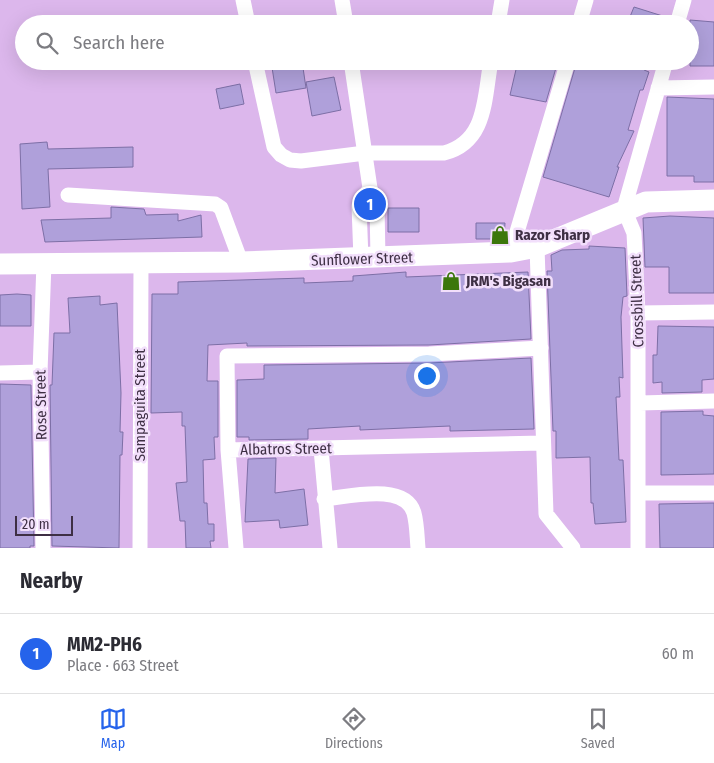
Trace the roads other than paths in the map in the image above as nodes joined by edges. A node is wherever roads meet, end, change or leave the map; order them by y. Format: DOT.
graph roads {
  1 [pos="243,0"];
  2 [pos="342,0"];
  3 [pos="502,0"];
  4 [pos="586,0"];
  5 [pos="684,0"];
  6 [pos="246,15"];
  7 [pos="344,15"];
  8 [pos="500,15"];
  9 [pos="582,15"];
  10 [pos="680,15"];
  11 [pos="257,70"];
  12 [pos="353,70"];
  13 [pos="489,70"];
  14 [pos="565,70"];
  15 [pos="663,70"];
  16 [pos="714,87"];
  17 [pos="658,88"];
  18 [pos="365,153"];
  19 [pos="68,195"];
  20 [pos="714,200"];
  21 [pos="624,209"];
  22 [pos="537,247"];
  23 [pos="511,252"];
  24 [pos="369,259"];
  25 [pos="141,262"];
  26 [pos="241,262"];
  27 [pos="44,263"];
  28 [pos="0,264"];
  29 [pos="714,312"];
  30 [pos="638,313"];
  31 [pos="541,348"];
  32 [pos="40,372"];
  33 [pos="0,373"];
  34 [pos="714,401"];
  35 [pos="640,403"];
  36 [pos="542,443"];
  37 [pos="321,448"];
  38 [pos="228,450"];
  39 [pos="640,493"];
  40 [pos="714,493"];
  41 [pos="324,499"];
  42 [pos="567,546"];
  43 [pos="43,548"];
  44 [pos="140,548"];
  45 [pos="236,548"];
  46 [pos="330,548"];
  47 [pos="418,548"];
  48 [pos="638,548"];
  1 -- 6 [label="street"];
  2 -- 7 [label="street"];
  3 -- 8 [label="street"];
  4 -- 9 [label="street"];
  5 -- 10 [label="street"];
  11 -- 18 [label="street"];
  12 -- 18 [label="street"];
  13 -- 18 [label="street"];
  14 -- 23 [label="street"];
  15 -- 17 [label="street"];
  16 -- 17 [label="street"];
  17 -- 21 [label="street"];
  18 -- 24 [label="street"];
  19 -- 26 [label="street"];
  20 -- 21 [label="main road, Sunflower Street"];
  21 -- 22 [label="main road, Sunflower Street"];
  21 -- 30 [label="street, Crossbill Street"];
  22 -- 23 [label="main road, Sunflower Street"];
  22 -- 31 [label="street"];
  23 -- 24 [label="main road, Sunflower Street"];
  24 -- 26 [label="main road, Sunflower Street"];
  25 -- 26 [label="main road, Sunflower Street"];
  25 -- 27 [label="main road, Sunflower Street"];
  25 -- 44 [label="street, Sampaguita Street"];
  27 -- 28 [label="main road, Sunflower Street"];
  27 -- 32 [label="street, Rose Street"];
  29 -- 30 [label="street"];
  30 -- 35 [label="street, Crossbill Street"];
  31 -- 36 [label="street"];
  31 -- 38 [label="street, Albatros Street"];
  32 -- 33 [label="street"];
  32 -- 43 [label="street, Rose Street"];
  34 -- 35 [label="street"];
  35 -- 39 [label="street, Crossbill Street"];
  36 -- 37 [label="street, Albatros Street"];
  36 -- 42 [label="street"];
  37 -- 38 [label="street, Albatros Street"];
  37 -- 41 [label="street"];
  38 -- 45 [label="street"];
  39 -- 40 [label="street"];
  39 -- 48 [label="street, Crossbill Street"];
  41 -- 46 [label="street"];
  41 -- 47 [label="street"];
}
